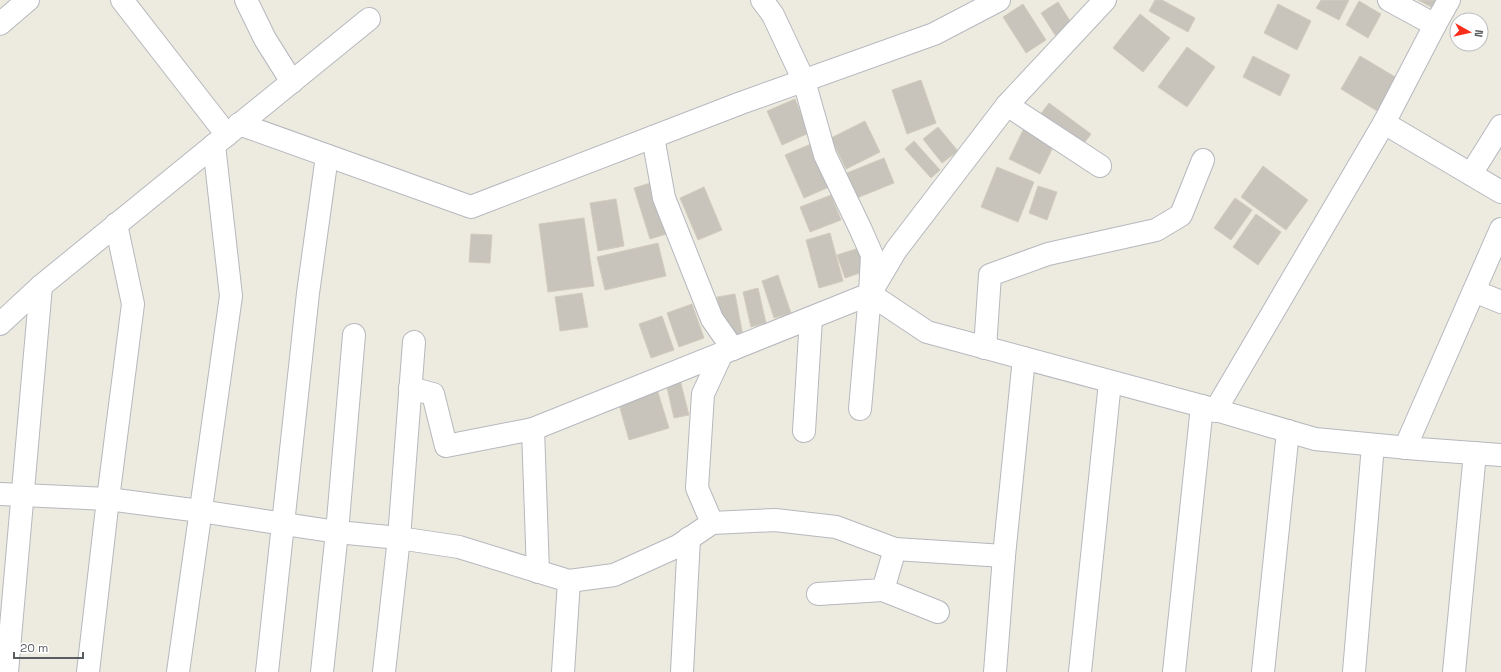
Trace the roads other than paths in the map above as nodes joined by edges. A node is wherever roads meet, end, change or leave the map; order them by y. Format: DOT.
graph roads {
  1 [pos="28,0"];
  2 [pos="122,0"];
  3 [pos="246,0"];
  4 [pos="762,0"];
  5 [pos="999,0"];
  6 [pos="1105,0"];
  7 [pos="1389,0"];
  8 [pos="1449,0"];
  9 [pos="369,19"];
  10 [pos="0,24"];
  11 [pos="1435,25"];
  12 [pos="804,81"];
  13 [pos="292,82"];
  14 [pos="1007,105"];
  15 [pos="1384,123"];
  16 [pos="1501,126"];
  17 [pos="227,135"];
  18 [pos="653,137"];
  19 [pos="327,156"];
  20 [pos="1203,160"];
  21 [pos="1100,166"];
  22 [pos="1471,174"];
  23 [pos="1501,192"];
  24 [pos="116,224"];
  25 [pos="1501,229"];
  26 [pos="41,286"];
  27 [pos="1474,291"];
  28 [pos="870,294"];
  29 [pos="1501,302"];
  30 [pos="811,318"];
  31 [pos="0,324"];
  32 [pos="354,335"];
  33 [pos="414,342"];
  34 [pos="985,348"];
  35 [pos="728,351"];
  36 [pos="1024,358"];
  37 [pos="1110,382"];
  38 [pos="410,388"];
  39 [pos="860,409"];
  40 [pos="1208,409"];
  41 [pos="533,429"];
  42 [pos="804,431"];
  43 [pos="1288,431"];
  44 [pos="1373,444"];
  45 [pos="1405,448"];
  46 [pos="1476,453"];
  47 [pos="1501,455"];
  48 [pos="0,494"];
  49 [pos="22,496"];
  50 [pos="108,499"];
  51 [pos="200,511"];
  52 [pos="712,523"];
  53 [pos="283,524"];
  54 [pos="337,532"];
  55 [pos="399,538"];
  56 [pos="689,538"];
  57 [pos="895,549"];
  58 [pos="1004,556"];
  59 [pos="538,572"];
  60 [pos="569,581"];
  61 [pos="883,590"];
  62 [pos="818,594"];
  63 [pos="938,612"];
  64 [pos="6,672"];
  65 [pos="88,672"];
  66 [pos="178,672"];
  67 [pos="267,672"];
  68 [pos="322,672"];
  69 [pos="384,672"];
  70 [pos="563,672"];
  71 [pos="682,672"];
  72 [pos="995,672"];
  73 [pos="1080,672"];
  74 [pos="1174,672"];
  75 [pos="1263,672"];
  76 [pos="1354,672"];
  77 [pos="1454,672"];
  1 -- 10 [label="street"];
  2 -- 17 [label="street"];
  3 -- 13 [label="street"];
  4 -- 12 [label="street"];
  5 -- 12 [label="street"];
  6 -- 14 [label="street"];
  7 -- 11 [label="street"];
  8 -- 11 [label="street"];
  9 -- 13 [label="street"];
  11 -- 15 [label="street"];
  12 -- 18 [label="street"];
  12 -- 28 [label="street"];
  13 -- 17 [label="street"];
  14 -- 21 [label="street"];
  14 -- 28 [label="street"];
  15 -- 22 [label="street"];
  15 -- 40 [label="street"];
  16 -- 22 [label="street"];
  17 -- 19 [label="street"];
  17 -- 24 [label="street"];
  17 -- 51 [label="street"];
  18 -- 19 [label="street"];
  18 -- 35 [label="street"];
  19 -- 53 [label="street"];
  20 -- 34 [label="street"];
  22 -- 23 [label="street"];
  24 -- 26 [label="street"];
  24 -- 50 [label="street"];
  25 -- 27 [label="street"];
  26 -- 31 [label="street"];
  26 -- 49 [label="street"];
  27 -- 29 [label="street"];
  27 -- 45 [label="street"];
  28 -- 30 [label="street"];
  28 -- 34 [label="street"];
  28 -- 39 [label="street"];
  30 -- 35 [label="street"];
  30 -- 42 [label="street"];
  32 -- 54 [label="street"];
  33 -- 38 [label="street"];
  34 -- 36 [label="street"];
  35 -- 41 [label="street"];
  35 -- 52 [label="street"];
  36 -- 37 [label="street"];
  36 -- 58 [label="street"];
  37 -- 40 [label="street"];
  37 -- 73 [label="street"];
  38 -- 41 [label="street"];
  38 -- 55 [label="street"];
  40 -- 43 [label="street"];
  40 -- 74 [label="street"];
  41 -- 59 [label="street"];
  43 -- 44 [label="street"];
  43 -- 75 [label="street"];
  44 -- 45 [label="street"];
  44 -- 76 [label="street"];
  45 -- 46 [label="street"];
  46 -- 47 [label="street"];
  46 -- 77 [label="street"];
  48 -- 49 [label="street"];
  49 -- 50 [label="street"];
  49 -- 64 [label="street"];
  50 -- 51 [label="street"];
  50 -- 65 [label="street"];
  51 -- 53 [label="street"];
  51 -- 66 [label="street"];
  52 -- 56 [label="street"];
  52 -- 57 [label="street"];
  53 -- 54 [label="street"];
  53 -- 67 [label="street"];
  54 -- 55 [label="street"];
  54 -- 68 [label="street"];
  55 -- 59 [label="street"];
  55 -- 69 [label="street"];
  56 -- 60 [label="street"];
  56 -- 71 [label="street"];
  57 -- 58 [label="street"];
  57 -- 61 [label="street"];
  58 -- 72 [label="street"];
  59 -- 60 [label="street"];
  60 -- 70 [label="street"];
  61 -- 62 [label="street"];
  61 -- 63 [label="street"];
}
